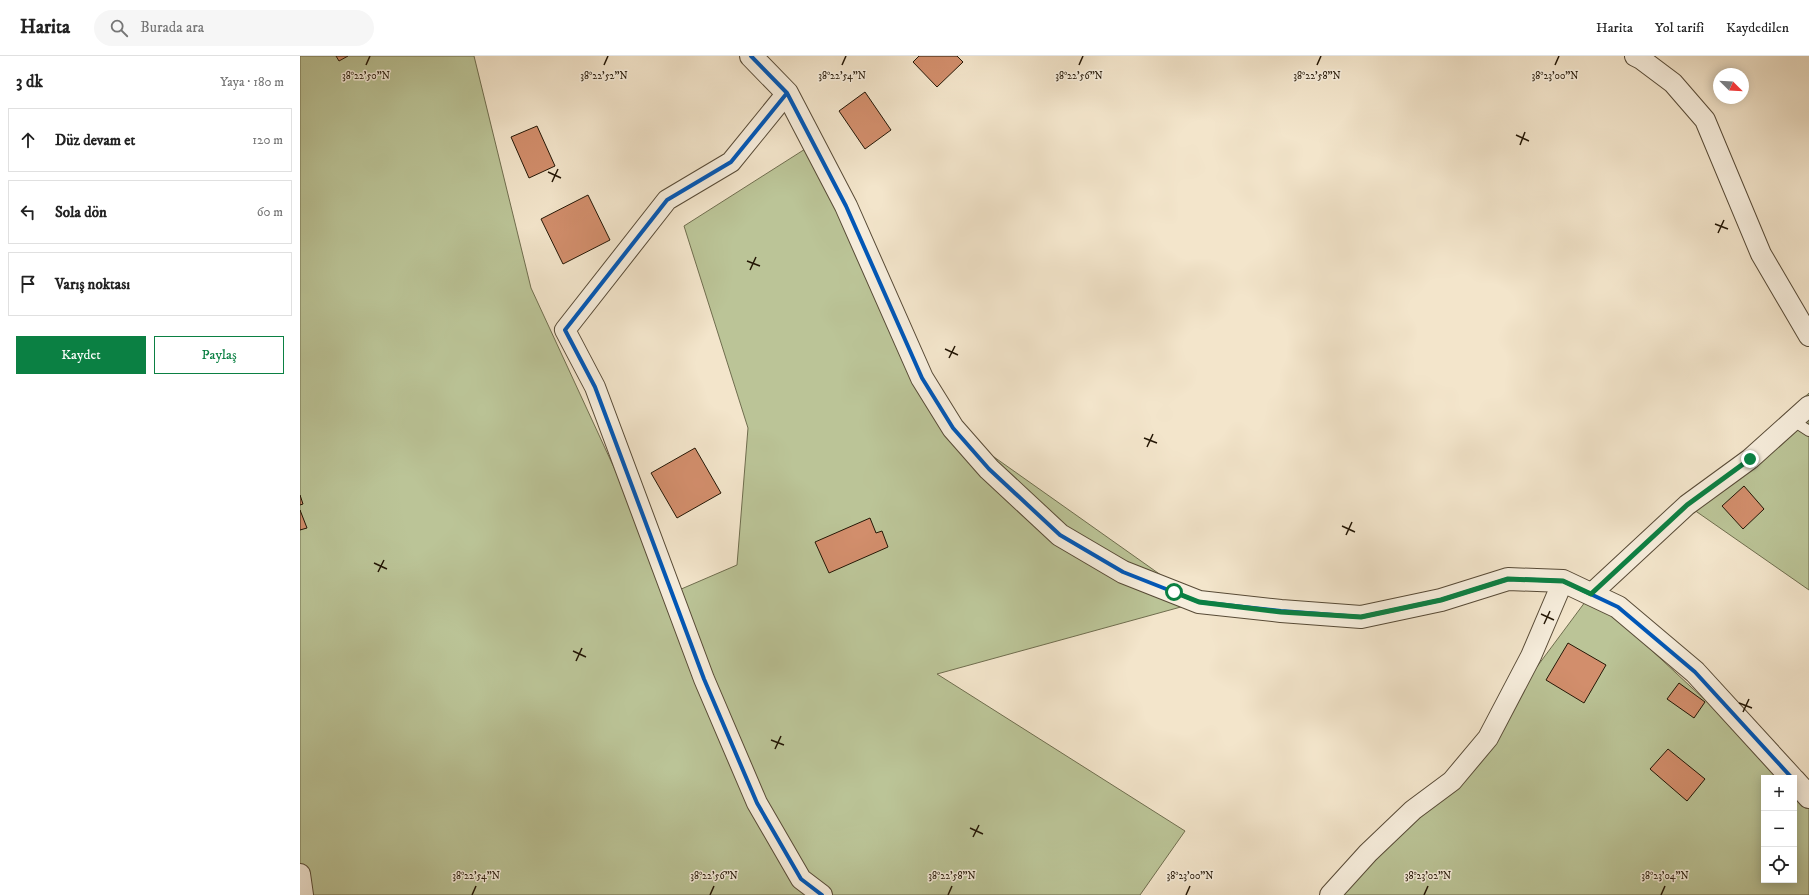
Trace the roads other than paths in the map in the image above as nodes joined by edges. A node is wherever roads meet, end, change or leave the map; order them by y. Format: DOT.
graph roads {
  1 [pos="751,56"];
  2 [pos="1635,56"];
  3 [pos="787,93"];
  4 [pos="1809,336"];
  5 [pos="1809,406"];
  6 [pos="1792,420"];
  7 [pos="1809,431"];
  8 [pos="1563,581"];
  9 [pos="1591,594"];
  10 [pos="1789,775"];
  11 [pos="1797,783"];
  12 [pos="1809,797"];
  13 [pos="300,874"];
  14 [pos="303,895"];
  15 [pos="822,895"];
  16 [pos="1330,895"];
  1 -- 3 [label="street"];
  2 -- 4 [label="street"];
  3 -- 8 [label="street"];
  3 -- 15 [label="street"];
  5 -- 6 [label="street"];
  6 -- 7 [label="lane"];
  6 -- 9 [label="street"];
  8 -- 9 [label="street"];
  8 -- 16 [label="street"];
  9 -- 10 [label="street"];
  11 -- 12 [label="street"];
  13 -- 14 [label="street"];
}
